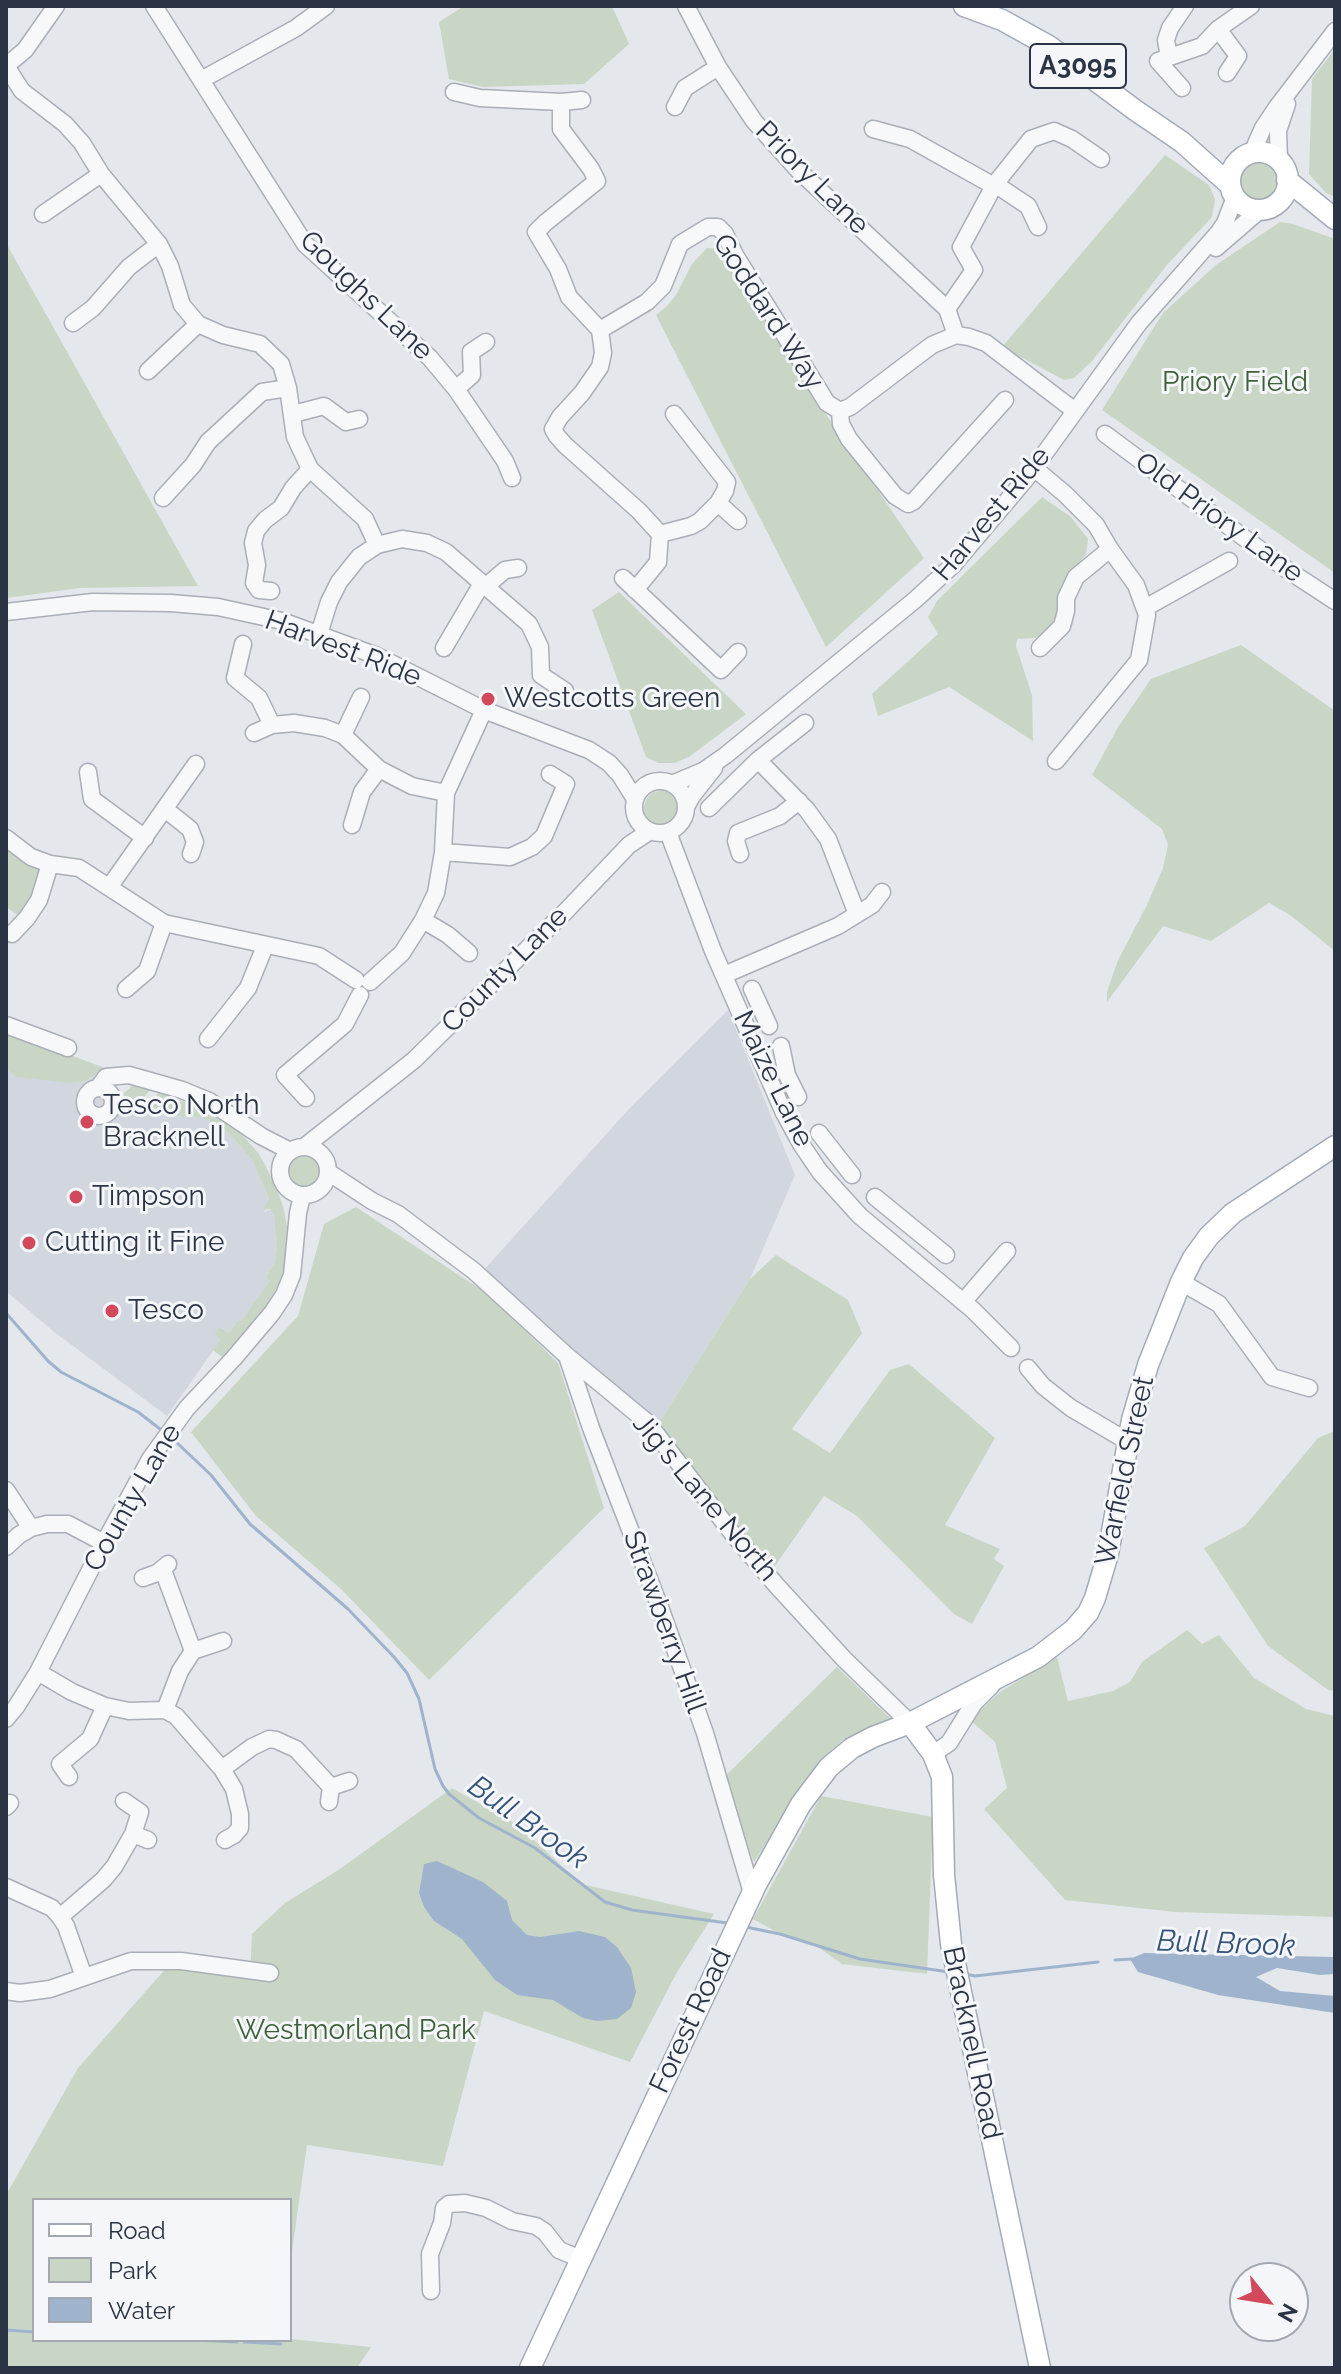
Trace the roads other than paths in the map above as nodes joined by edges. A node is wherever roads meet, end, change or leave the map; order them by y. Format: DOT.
graph roads {
  1 [pos="56,6"];
  2 [pos="154,6"];
  3 [pos="326,6"];
  4 [pos="686,6"];
  5 [pos="964,6"];
  6 [pos="1185,6"];
  7 [pos="1251,6"];
  8 [pos="1218,29"];
  9 [pos="1335,31"];
  10 [pos="1169,57"];
  11 [pos="6,66"];
  12 [pos="718,67"];
  13 [pos="1227,73"];
  14 [pos="1300,77"];
  15 [pos="201,80"];
  16 [pos="1182,88"];
  17 [pos="454,92"];
  18 [pos="582,100"];
  19 [pos="561,102"];
  20 [pos="675,107"];
  21 [pos="873,129"];
  22 [pos="1182,142"];
  23 [pos="1245,157"];
  24 [pos="1101,159"];
  25 [pos="1279,161"];
  26 [pos="101,174"];
  27 [pos="1287,180"];
  28 [pos="994,185"];
  29 [pos="1232,191"];
  30 [pos="1268,207"];
  31 [pos="43,214"];
  32 [pos="1335,219"];
  33 [pos="1038,227"];
  34 [pos="159,244"];
  35 [pos="1186,270"];
  36 [pos="947,309"];
  37 [pos="73,323"];
  38 [pos="198,324"];
  39 [pos="600,330"];
  40 [pos="956,335"];
  41 [pos="486,342"];
  42 [pos="148,371"];
  43 [pos="288,388"];
  44 [pos="456,389"];
  45 [pos="1005,400"];
  46 [pos="840,411"];
  47 [pos="1075,411"];
  48 [pos="293,414"];
  49 [pos="674,414"];
  50 [pos="359,419"];
  51 [pos="1105,434"];
  52 [pos="1034,468"];
  53 [pos="310,469"];
  54 [pos="512,478"];
  55 [pos="163,498"];
  56 [pos="718,503"];
  57 [pos="738,521"];
  58 [pos="660,534"];
  59 [pos="377,545"];
  60 [pos="1110,549"];
  61 [pos="1229,561"];
  62 [pos="518,568"];
  63 [pos="483,586"];
  64 [pos="271,591"];
  65 [pos="1335,601"];
  66 [pos="1145,608"];
  67 [pos="8,614"];
  68 [pos="319,634"];
  69 [pos="243,644"];
  70 [pos="444,648"];
  71 [pos="1040,648"];
  72 [pos="738,652"];
  73 [pos="565,691"];
  74 [pos="361,697"];
  75 [pos="484,710"];
  76 [pos="805,723"];
  77 [pos="272,725"];
  78 [pos="254,733"];
  79 [pos="343,735"];
  80 [pos="726,755"];
  81 [pos="758,760"];
  82 [pos="1056,761"];
  83 [pos="609,763"];
  84 [pos="196,764"];
  85 [pos="379,769"];
  86 [pos="88,772"];
  87 [pos="550,774"];
  88 [pos="649,783"];
  89 [pos="672,784"];
  90 [pos="446,793"];
  91 [pos="799,801"];
  92 [pos="635,807"];
  93 [pos="686,807"];
  94 [pos="709,808"];
  95 [pos="165,809"];
  96 [pos="352,825"];
  97 [pos="650,831"];
  98 [pos="668,832"];
  99 [pos="6,838"];
  100 [pos="145,838"];
  101 [pos="443,852"];
  102 [pos="191,854"];
  103 [pos="740,854"];
  104 [pos="50,864"];
  105 [pos="597,878"];
  106 [pos="110,886"];
  107 [pos="882,892"];
  108 [pos="857,914"];
  109 [pos="423,920"];
  110 [pos="164,923"];
  111 [pos="12,928"];
  112 [pos="265,946"];
  113 [pos="469,953"];
  114 [pos="724,975"];
  115 [pos="362,986"];
  116 [pos="126,989"];
  117 [pos="752,989"];
  118 [pos="743,1019"];
  119 [pos="6,1025"];
  120 [pos="208,1039"];
  121 [pos="781,1046"];
  122 [pos="68,1048"];
  123 [pos="787,1075"];
  124 [pos="770,1081"];
  125 [pos="104,1092"];
  126 [pos="798,1097"];
  127 [pos="306,1098"];
  128 [pos="338,1121"];
  129 [pos="248,1127"];
  130 [pos="819,1133"];
  131 [pos="1335,1146"];
  132 [pos="297,1149"];
  133 [pos="838,1157"];
  134 [pos="326,1165"];
  135 [pos="279,1171"];
  136 [pos="820,1172"];
  137 [pos="852,1175"];
  138 [pos="302,1192"];
  139 [pos="875,1197"];
  140 [pos="372,1201"];
  141 [pos="898,1216"];
  142 [pos="884,1236"];
  143 [pos="1007,1251"];
  144 [pos="946,1255"];
  145 [pos="1181,1282"];
  146 [pos="963,1302"];
  147 [pos="1011,1348"];
  148 [pos="566,1355"];
  149 [pos="1028,1368"];
  150 [pos="1309,1388"];
  151 [pos="1127,1441"];
  152 [pos="6,1490"];
  153 [pos="31,1528"];
  154 [pos="104,1543"];
  155 [pos="6,1547"];
  156 [pos="143,1578"];
  157 [pos="223,1641"];
  158 [pos="193,1651"];
  159 [pos="38,1672"];
  160 [pos="1001,1677"];
  161 [pos="105,1706"];
  162 [pos="165,1710"];
  163 [pos="6,1719"];
  164 [pos="910,1723"];
  165 [pos="957,1731"];
  166 [pos="933,1754"];
  167 [pos="222,1769"];
  168 [pos="59,1771"];
  169 [pos="942,1777"];
  170 [pos="349,1781"];
  171 [pos="124,1801"];
  172 [pos="225,1840"];
  173 [pos="6,1887"];
  174 [pos="752,1893"];
  175 [pos="60,1917"];
  176 [pos="270,1973"];
  177 [pos="84,1977"];
  178 [pos="6,1991"];
  179 [pos="581,2259"];
  180 [pos="431,2291"];
  181 [pos="530,2368"];
  182 [pos="1040,2368"];
  1 -- 11 [label="street"];
  2 -- 15 [label="street, Goughs Lane"];
  3 -- 15 [label="street"];
  4 -- 12 [label="street, Priory Lane"];
  5 -- 22 [label="main road, A3095"];
  6 -- 10 [label="street"];
  7 -- 8 [label="street"];
  8 -- 10 [label="street"];
  8 -- 13 [label="street"];
  9 -- 14 [label="street"];
  10 -- 16 [label="street"];
  11 -- 26 [label="street"];
  12 -- 20 [label="street"];
  12 -- 36 [label="street, Priory Lane"];
  14 -- 23 [label="street"];
  14 -- 25 [label="street"];
  15 -- 44 [label="street, Goughs Lane"];
  17 -- 19 [label="street"];
  18 -- 19 [label="street"];
  19 -- 39 [label="street"];
  21 -- 28 [label="street"];
  22 -- 23 [label="main road, A3095"];
  22 -- 29 [label="main road, A3095"];
  23 -- 25 [label="main road"];
  23 -- 29 [label="main road"];
  24 -- 28 [label="street"];
  25 -- 27 [label="main road"];
  26 -- 31 [label="street"];
  26 -- 34 [label="street"];
  27 -- 30 [label="main road"];
  27 -- 32 [label="main road"];
  28 -- 33 [label="street"];
  28 -- 36 [label="street"];
  29 -- 30 [label="main road"];
  29 -- 35 [label="street, Harvest Ride"];
  30 -- 32 [label="main road"];
  30 -- 35 [label="street, Harvest Ride"];
  34 -- 37 [label="street"];
  34 -- 38 [label="street"];
  35 -- 47 [label="street, Harvest Ride"];
  36 -- 40 [label="street, Priory Lane"];
  38 -- 42 [label="street"];
  38 -- 43 [label="street"];
  39 -- 46 [label="street, Goddard Way"];
  39 -- 58 [label="street"];
  40 -- 46 [label="street, Goddard Way"];
  40 -- 47 [label="street"];
  41 -- 44 [label="street"];
  43 -- 48 [label="street"];
  43 -- 55 [label="street"];
  44 -- 54 [label="street, Goughs Lane"];
  45 -- 46 [label="street"];
  47 -- 52 [label="street, Harvest Ride"];
  48 -- 50 [label="street"];
  48 -- 53 [label="street"];
  49 -- 56 [label="street"];
  51 -- 65 [label="street, Old Priory Lane"];
  52 -- 60 [label="street"];
  52 -- 80 [label="street, Harvest Ride"];
  53 -- 59 [label="street"];
  53 -- 64 [label="street"];
  56 -- 57 [label="street"];
  56 -- 58 [label="street"];
  58 -- 72 [label="street"];
  59 -- 63 [label="street"];
  59 -- 68 [label="street"];
  60 -- 66 [label="street"];
  60 -- 71 [label="street"];
  61 -- 66 [label="street"];
  62 -- 63 [label="street"];
  63 -- 70 [label="street"];
  63 -- 73 [label="street"];
  66 -- 82 [label="street"];
  67 -- 68 [label="street, Harvest Ride"];
  68 -- 75 [label="street, Harvest Ride"];
  69 -- 77 [label="street"];
  74 -- 79 [label="street"];
  75 -- 83 [label="street, Harvest Ride"];
  75 -- 90 [label="street"];
  76 -- 81 [label="street"];
  77 -- 78 [label="street"];
  77 -- 79 [label="street"];
  79 -- 85 [label="street"];
  80 -- 89 [label="street, Harvest Ride"];
  80 -- 93 [label="street, Harvest Ride"];
  81 -- 91 [label="street"];
  81 -- 94 [label="street"];
  83 -- 88 [label="street, Harvest Ride"];
  83 -- 92 [label="street, Harvest Ride"];
  84 -- 95 [label="street"];
  85 -- 90 [label="street"];
  85 -- 96 [label="street"];
  86 -- 100 [label="street"];
  87 -- 101 [label="street"];
  88 -- 89 [label="street"];
  88 -- 92 [label="street"];
  89 -- 93 [label="street"];
  90 -- 101 [label="street"];
  91 -- 103 [label="street"];
  91 -- 108 [label="street"];
  92 -- 97 [label="street"];
  92 -- 105 [label="street, County Lane"];
  93 -- 98 [label="street"];
  95 -- 100 [label="street"];
  95 -- 102 [label="street"];
  97 -- 98 [label="street"];
  97 -- 105 [label="street, County Lane"];
  98 -- 114 [label="street, Maize Lane"];
  99 -- 104 [label="street"];
  100 -- 106 [label="street"];
  101 -- 109 [label="street"];
  104 -- 106 [label="street"];
  104 -- 111 [label="street"];
  105 -- 128 [label="street, County Lane"];
  106 -- 110 [label="street"];
  107 -- 108 [label="street"];
  108 -- 114 [label="street"];
  109 -- 113 [label="street"];
  109 -- 115 [label="street"];
  110 -- 112 [label="street"];
  110 -- 116 [label="street"];
  112 -- 115 [label="street"];
  112 -- 120 [label="street"];
  114 -- 118 [label="street, Maize Lane"];
  115 -- 127 [label="street"];
  117 -- 118 [label="street"];
  118 -- 124 [label="street, Maize Lane"];
  119 -- 122 [label="street"];
  121 -- 123 [label="street"];
  123 -- 124 [label="street"];
  123 -- 126 [label="street"];
  124 -- 136 [label="street, Maize Lane"];
  125 -- 129 [label="street"];
  128 -- 132 [label="street, County Lane"];
  128 -- 134 [label="street"];
  129 -- 132 [label="street"];
  129 -- 135 [label="street"];
  130 -- 133 [label="street"];
  131 -- 145 [label="main road, Warfield Street"];
  132 -- 134 [label="street"];
  132 -- 135 [label="street"];
  133 -- 136 [label="street"];
  133 -- 137 [label="street"];
  134 -- 138 [label="street"];
  134 -- 140 [label="street, Jig's Lane North"];
  135 -- 138 [label="street"];
  136 -- 142 [label="street, Maize Lane"];
  138 -- 140 [label="street, Jig's Lane North"];
  138 -- 154 [label="street, County Lane"];
  139 -- 141 [label="street"];
  140 -- 148 [label="street, Jig's Lane North"];
  141 -- 142 [label="street"];
  141 -- 144 [label="street"];
  142 -- 146 [label="street, Maize Lane"];
  143 -- 146 [label="street"];
  145 -- 150 [label="street"];
  145 -- 151 [label="main road, Warfield Street"];
  146 -- 147 [label="street, Maize Lane"];
  148 -- 164 [label="street, Jig's Lane North"];
  148 -- 174 [label="street, Strawberry Hill"];
  149 -- 151 [label="street"];
  151 -- 160 [label="main road, Warfield Street"];
  152 -- 153 [label="street"];
  153 -- 154 [label="street"];
  153 -- 155 [label="street"];
  154 -- 159 [label="street, County Lane"];
  156 -- 158 [label="street"];
  157 -- 158 [label="street"];
  158 -- 162 [label="street"];
  159 -- 161 [label="street"];
  159 -- 163 [label="street, County Lane"];
  160 -- 164 [label="main road, Warfield Street"];
  160 -- 165 [label="street"];
  161 -- 162 [label="street"];
  161 -- 168 [label="street"];
  162 -- 167 [label="street"];
  164 -- 166 [label="main road, Bracknell Road"];
  164 -- 174 [label="main road, Forest Road"];
  165 -- 166 [label="street"];
  165 -- 169 [label="street"];
  166 -- 169 [label="main road, Bracknell Road"];
  167 -- 170 [label="street"];
  167 -- 172 [label="street"];
  169 -- 182 [label="main road, Bracknell Road"];
  171 -- 175 [label="street"];
  173 -- 175 [label="street"];
  174 -- 179 [label="main road, Forest Road"];
  175 -- 177 [label="street"];
  176 -- 177 [label="street"];
  177 -- 178 [label="street"];
  179 -- 180 [label="street"];
  179 -- 181 [label="main road, Forest Road"];
}
